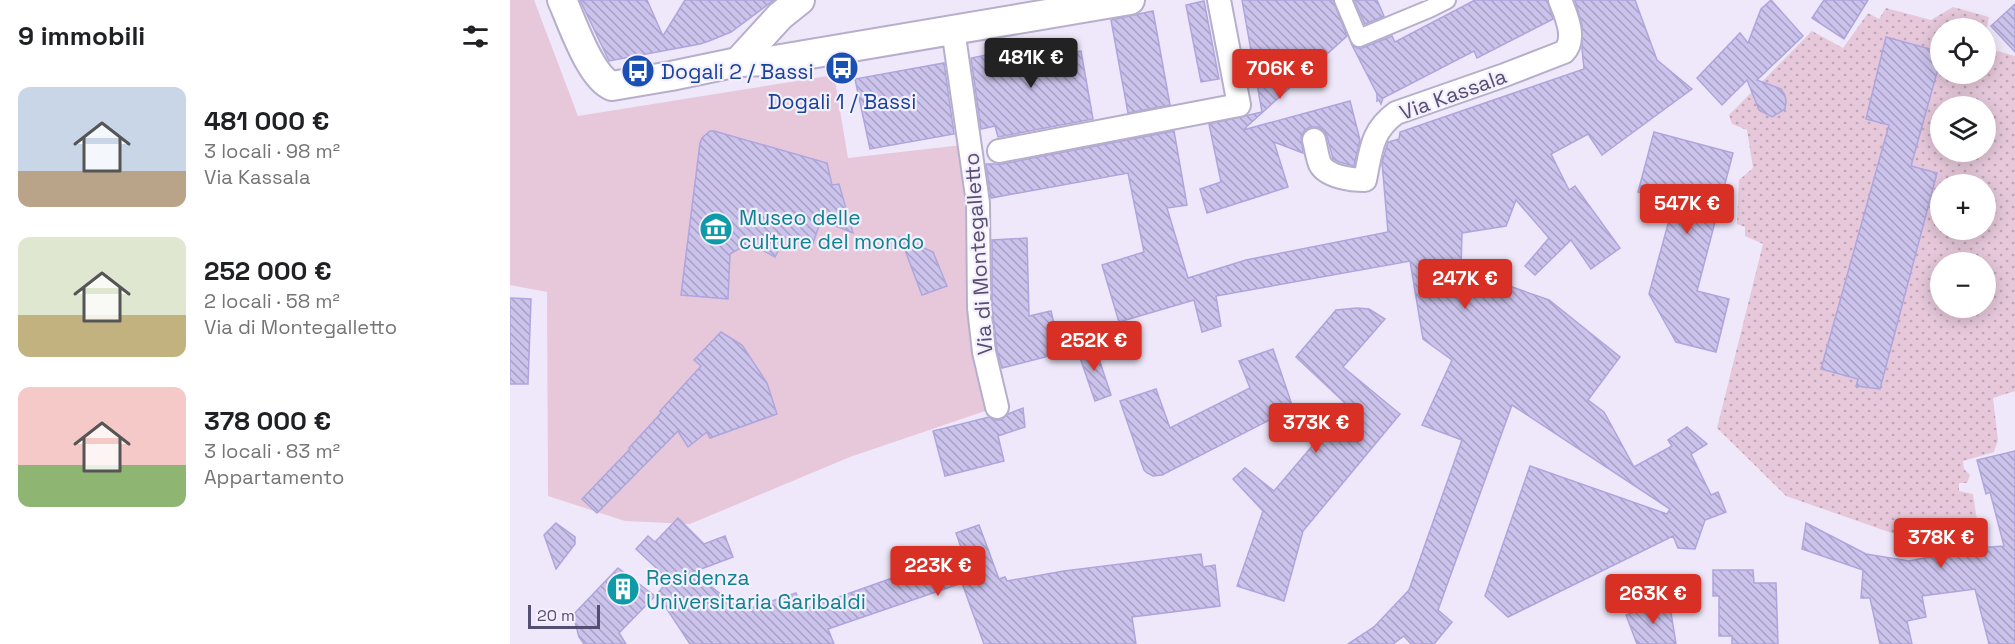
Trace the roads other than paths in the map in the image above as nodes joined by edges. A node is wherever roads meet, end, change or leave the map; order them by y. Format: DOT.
graph roads {
  1 [pos="562,0"];
  2 [pos="1130,0"];
  3 [pos="1219,0"];
  4 [pos="1342,0"];
  5 [pos="1447,0"];
  6 [pos="1560,0"];
  7 [pos="790,8"];
  8 [pos="1018,9"];
  9 [pos="953,29"];
  10 [pos="738,62"];
  11 [pos="1314,140"];
  12 [pos="999,151"];
  13 [pos="997,407"];
  1 -- 10 [label="street"];
  2 -- 8 [label="street"];
  3 -- 12 [label="street"];
  4 -- 5 [label="street"];
  6 -- 11 [label="street, Via Kassala"];
  7 -- 10 [label="street"];
  8 -- 9 [label="street"];
  9 -- 10 [label="street"];
  9 -- 13 [label="street, Via di Montegalletto"];
}
